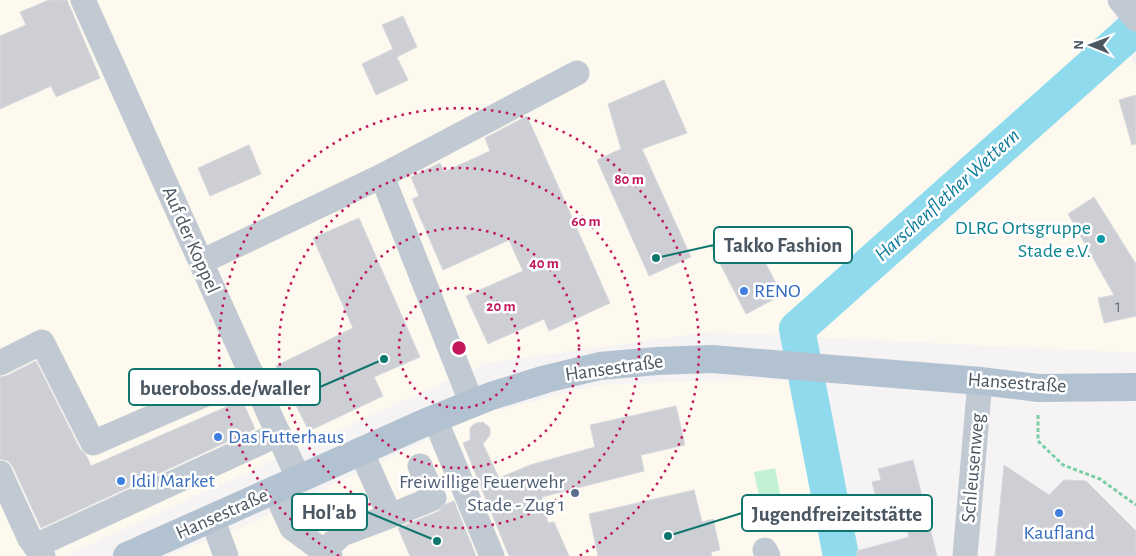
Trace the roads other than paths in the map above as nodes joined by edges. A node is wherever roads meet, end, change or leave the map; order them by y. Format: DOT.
graph roads {
  1 [pos="83,0"];
  2 [pos="576,72"];
  3 [pos="382,176"];
  4 [pos="201,262"];
  5 [pos="0,363"];
  6 [pos="252,374"];
  7 [pos="980,381"];
  8 [pos="1136,387"];
  9 [pos="472,404"];
  10 [pos="434,419"];
  11 [pos="279,434"];
  12 [pos="361,451"];
  13 [pos="420,466"];
  14 [pos="0,473"];
  15 [pos="287,485"];
  16 [pos="331,509"];
  17 [pos="390,516"];
  18 [pos="212,518"];
  19 [pos="342,534"];
  20 [pos="39,551"];
  21 [pos="327,554"];
  22 [pos="127,556"];
  23 [pos="226,556"];
  24 [pos="492,556"];
  25 [pos="965,556"];
  1 -- 4 [label="street, Auf der Koppel"];
  2 -- 3 [label="street"];
  3 -- 4 [label="street"];
  3 -- 9 [label="street"];
  4 -- 6 [label="street, Auf der Koppel"];
  5 -- 6 [label="street"];
  6 -- 11 [label="street, Auf der Koppel"];
  7 -- 8 [label="main road, Hansestraße"];
  7 -- 9 [label="main road, Hansestraße"];
  7 -- 25 [label="street, Schleusenweg"];
  9 -- 10 [label="main road, Hansestraße"];
  10 -- 12 [label="main road, Hansestraße"];
  10 -- 24 [label="street"];
  11 -- 15 [label="street, Auf der Koppel"];
  11 -- 20 [label="street"];
  12 -- 15 [label="main road, Hansestraße"];
  12 -- 17 [label="street"];
  13 -- 17 [label="street"];
  14 -- 20 [label="street"];
  15 -- 18 [label="main road, Hansestraße"];
  15 -- 21 [label="street, Auf der Koppel"];
  16 -- 19 [label="street"];
  17 -- 19 [label="street"];
  18 -- 22 [label="main road, Hansestraße"];
  18 -- 23 [label="street"];
  19 -- 21 [label="street"];
}
